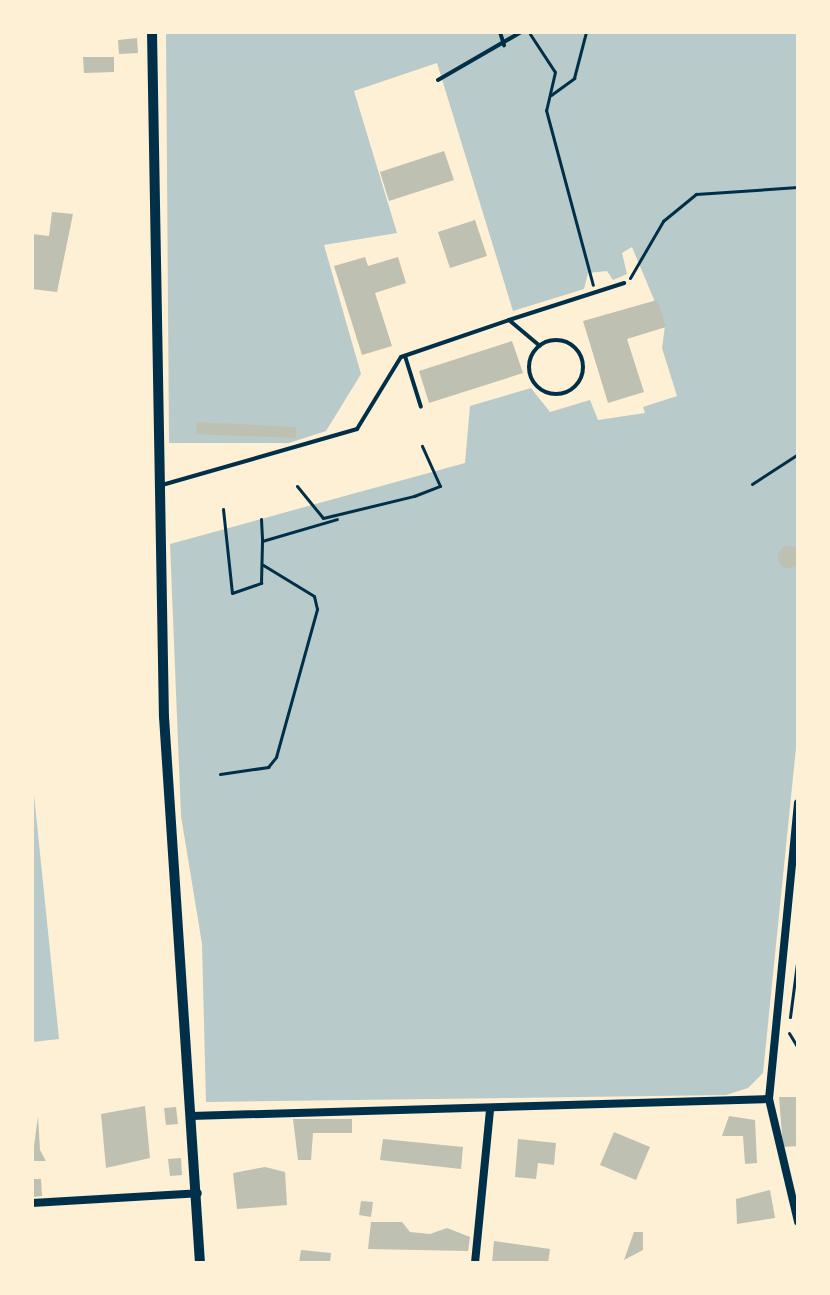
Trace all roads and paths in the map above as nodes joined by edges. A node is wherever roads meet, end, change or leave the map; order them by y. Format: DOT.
graph roads {
  1 [pos="152,32"];
  2 [pos="500,32"];
  3 [pos="586,32"];
  4 [pos="521,33"];
  5 [pos="504,45"];
  6 [pos="438,80"];
  7 [pos="551,95"];
  8 [pos="798,187"];
  9 [pos="624,283"];
  10 [pos="594,292"];
  11 [pos="509,320"];
  12 [pos="540,346"];
  13 [pos="405,356"];
  14 [pos="421,407"];
  15 [pos="422,446"];
  16 [pos="798,454"];
  17 [pos="752,484"];
  18 [pos="160,485"];
  19 [pos="297,486"];
  20 [pos="223,509"];
  21 [pos="340,517"];
  22 [pos="261,519"];
  23 [pos="262,541"];
  24 [pos="263,565"];
  25 [pos="220,774"];
  26 [pos="798,803"];
  27 [pos="798,955"];
  28 [pos="798,1048"];
  29 [pos="769,1099"];
  30 [pos="490,1110"];
  31 [pos="191,1116"];
  32 [pos="198,1193"];
  33 [pos="32,1203"];
  34 [pos="798,1222"];
  35 [pos="200,1263"];
  36 [pos="475,1263"];
  1 -- 18 [label="street"];
  2 -- 5 [label="lane"];
  3 -- 7 [label="path"];
  4 -- 5 [label="lane"];
  4 -- 7 [label="path"];
  5 -- 6 [label="lane"];
  7 -- 10 [label="path"];
  8 -- 9 [label="path"];
  9 -- 10 [label="lane"];
  10 -- 11 [label="lane"];
  11 -- 12 [label="lane"];
  11 -- 13 [label="lane"];
  12 -- 12 [label="lane"];
  13 -- 14 [label="lane"];
  13 -- 18 [label="lane"];
  15 -- 21 [label="path"];
  16 -- 17 [label="path"];
  18 -- 31 [label="street"];
  19 -- 21 [label="path"];
  20 -- 24 [label="path"];
  21 -- 23 [label="path"];
  22 -- 23 [label="path"];
  23 -- 24 [label="path"];
  24 -- 25 [label="path"];
  26 -- 29 [label="street"];
  27 -- 28 [label="path"];
  29 -- 30 [label="street"];
  29 -- 34 [label="street"];
  30 -- 31 [label="street"];
  30 -- 36 [label="street"];
  31 -- 32 [label="street"];
  32 -- 33 [label="street"];
  32 -- 35 [label="street"];
}
